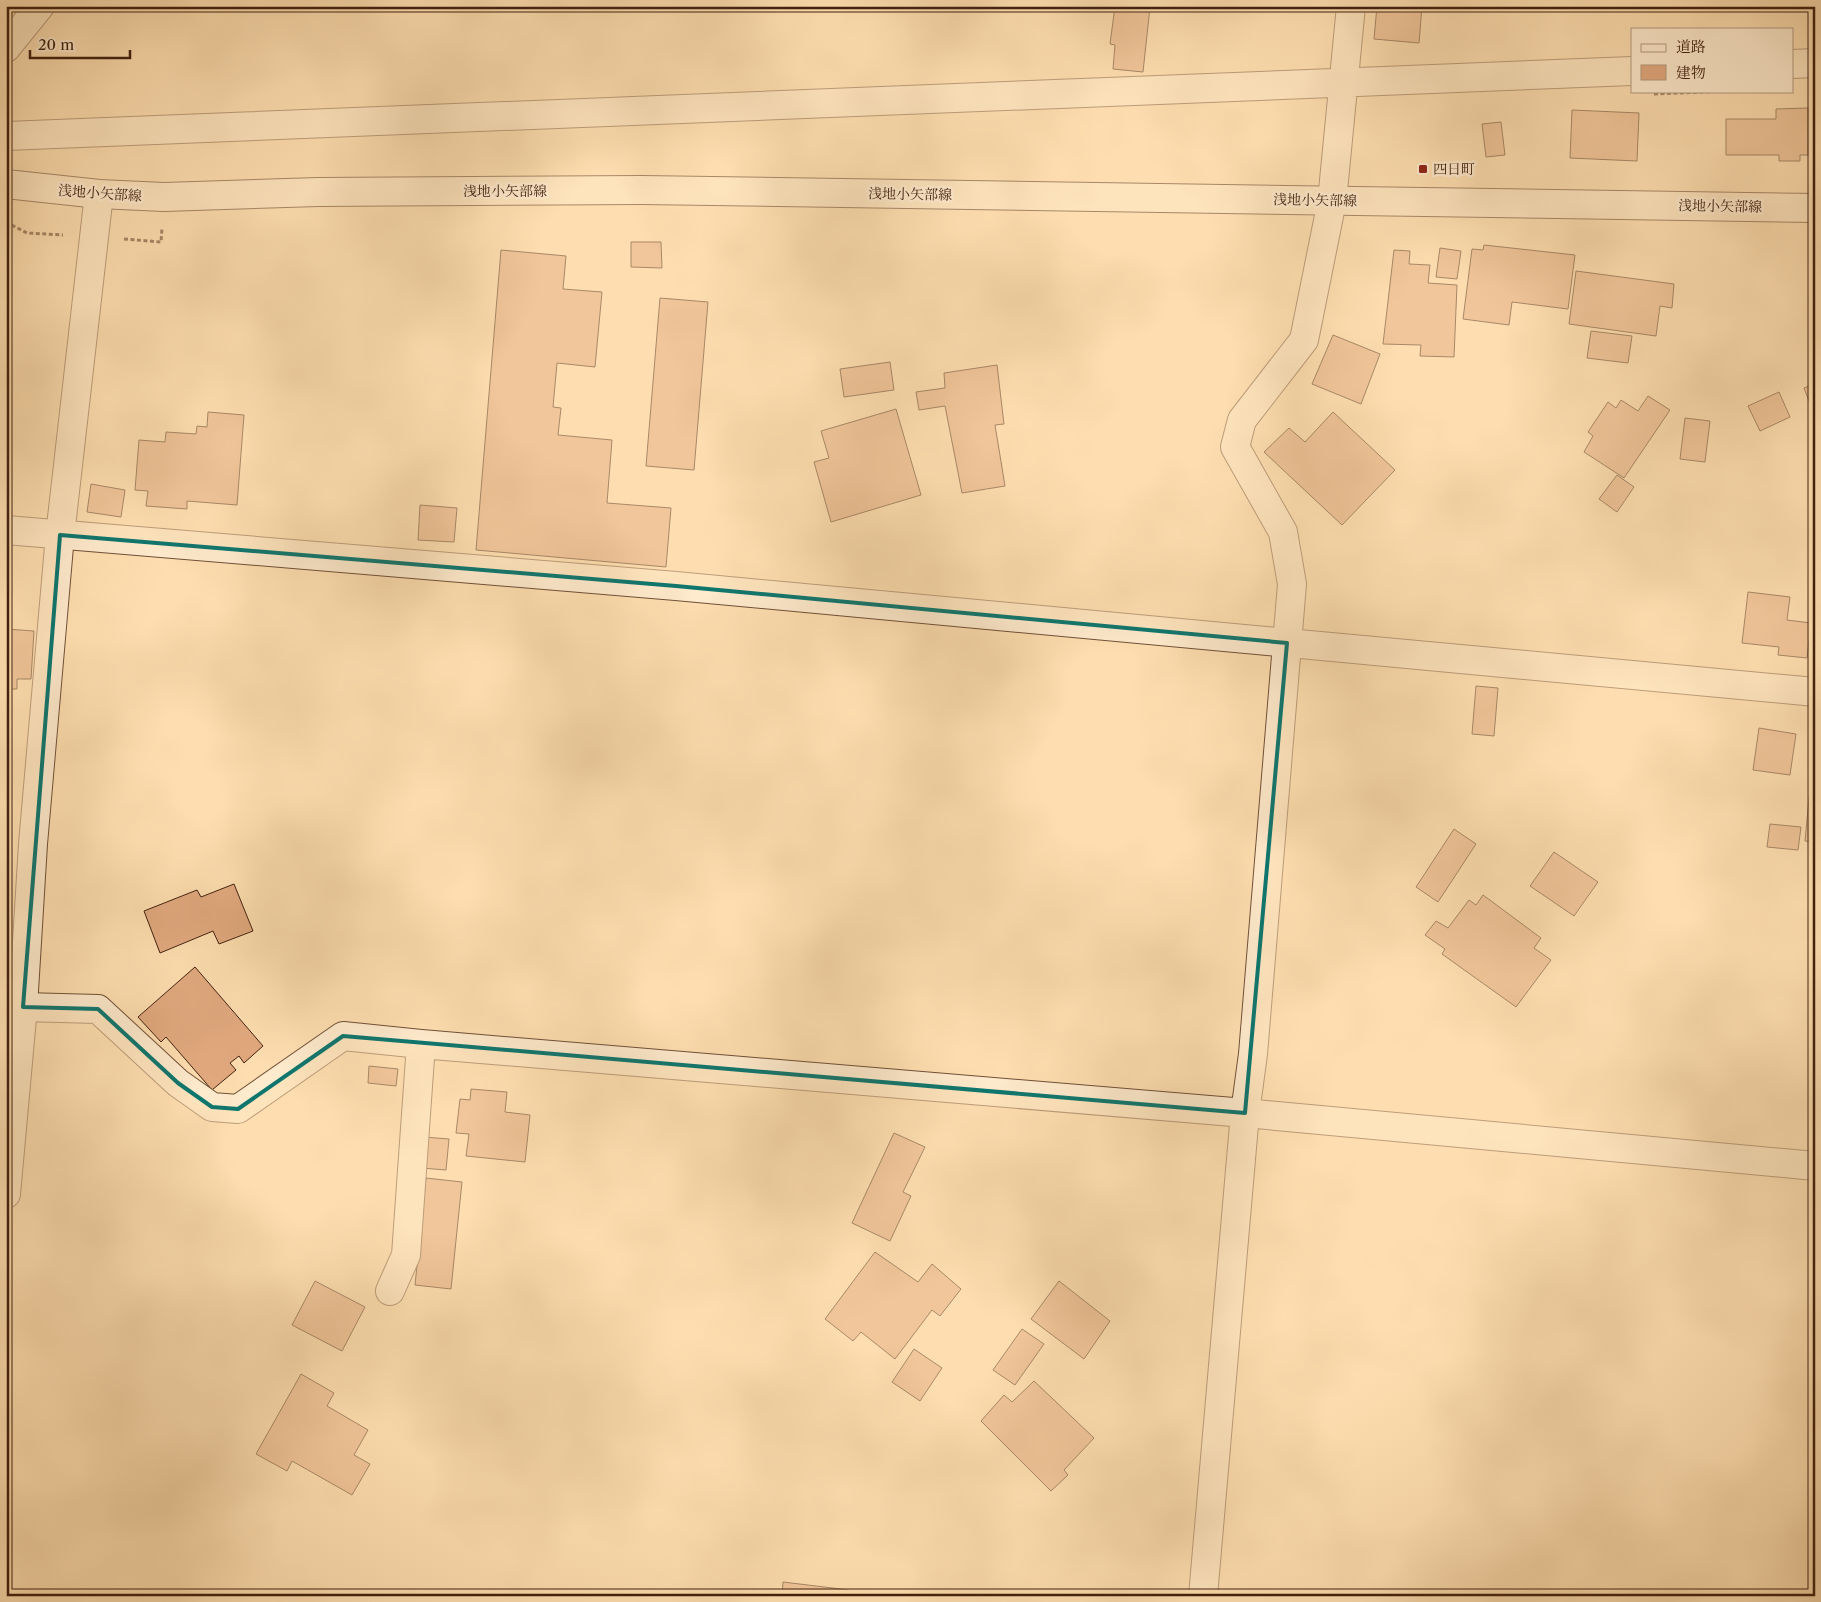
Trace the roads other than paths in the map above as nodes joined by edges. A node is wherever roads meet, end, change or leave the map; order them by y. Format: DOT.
graph roads {
  1 [pos="40,6"];
  2 [pos="1351,6"];
  3 [pos="6,48"];
  4 [pos="1815,63"];
  5 [pos="1794,64"];
  6 [pos="1631,71"];
  7 [pos="1344,84"];
  8 [pos="6,136"];
  9 [pos="6,184"];
  10 [pos="99,194"];
  11 [pos="1332,201"];
  12 [pos="1815,208"];
  13 [pos="6,530"];
  14 [pos="60,535"];
  15 [pos="1287,644"];
  16 [pos="1815,692"];
  17 [pos="23,1007"];
  18 [pos="421,1044"];
  19 [pos="1245,1113"];
  20 [pos="1815,1166"];
  21 [pos="6,1194"];
  22 [pos="390,1291"];
  23 [pos="1203,1596"];
  1 -- 3 [label="street"];
  2 -- 7 [label="street"];
  4 -- 5 [label="street"];
  6 -- 7 [label="street"];
  7 -- 8 [label="street"];
  7 -- 11 [label="street"];
  9 -- 10 [label="street, 浅地小矢部線"];
  10 -- 11 [label="street, 浅地小矢部線"];
  10 -- 14 [label="street"];
  11 -- 12 [label="street, 浅地小矢部線"];
  11 -- 15 [label="street"];
  13 -- 14 [label="street"];
  14 -- 15 [label="street"];
  14 -- 17 [label="street"];
  15 -- 16 [label="street"];
  15 -- 19 [label="street"];
  17 -- 18 [label="street"];
  17 -- 21 [label="street"];
  18 -- 19 [label="street"];
  18 -- 22 [label="street"];
  19 -- 20 [label="street"];
  19 -- 23 [label="street"];
}
